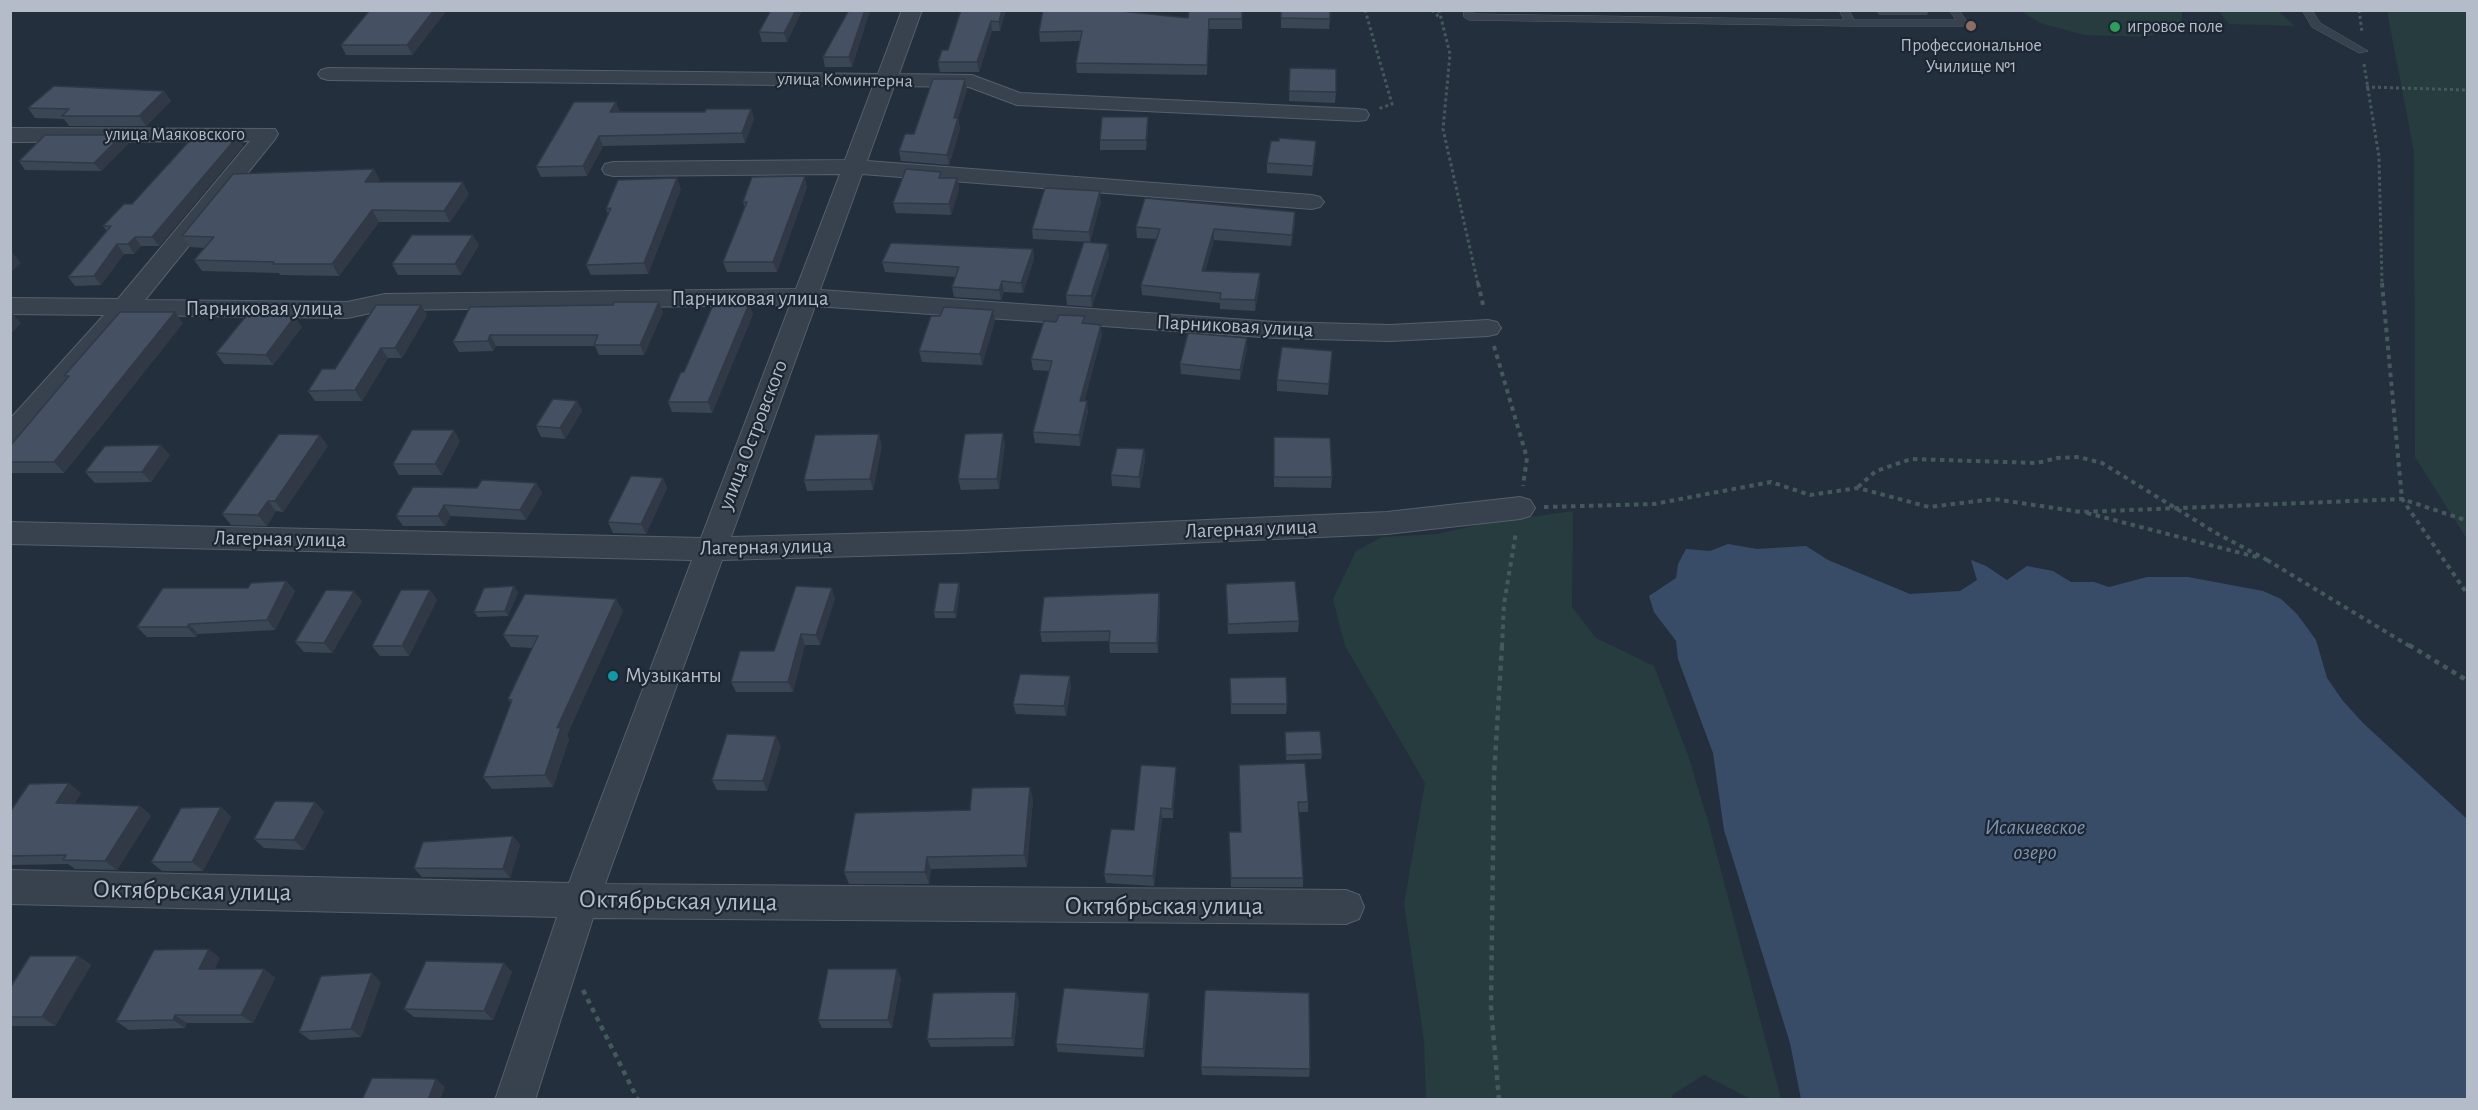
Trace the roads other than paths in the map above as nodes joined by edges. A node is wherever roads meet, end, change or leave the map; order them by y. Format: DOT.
graph roads {
  1 [pos="912,10"];
  2 [pos="1468,10"];
  3 [pos="1844,10"];
  4 [pos="1954,10"];
  5 [pos="2307,10"];
  6 [pos="1851,22"];
  7 [pos="2363,51"];
  8 [pos="328,74"];
  9 [pos="884,81"];
  10 [pos="1358,115"];
  11 [pos="10,135"];
  12 [pos="855,167"];
  13 [pos="614,169"];
  14 [pos="1312,202"];
  15 [pos="805,297"];
  16 [pos="10,306"];
  17 [pos="124,309"];
  18 [pos="1488,328"];
  19 [pos="10,437"];
  20 [pos="1520,508"];
  21 [pos="10,533"];
  22 [pos="711,549"];
  23 [pos="10,887"];
  24 [pos="581,899"];
  25 [pos="1346,908"];
  26 [pos="515,1100"];
  1 -- 9 [label="street, улица Островского"];
  2 -- 6 [label="lane"];
  3 -- 6 [label="lane"];
  4 -- 6 [label="lane"];
  5 -- 7 [label="lane"];
  8 -- 9 [label="street, улица Коминтерна"];
  9 -- 10 [label="street, улица Коминтерна"];
  9 -- 12 [label="street, улица Островского"];
  11 -- 17 [label="street, улица Маяковского"];
  12 -- 13 [label="street"];
  12 -- 14 [label="street"];
  12 -- 15 [label="street, улица Островского"];
  15 -- 17 [label="street, Парниковая улица"];
  15 -- 18 [label="street, Парниковая улица"];
  15 -- 22 [label="street, улица Островского"];
  16 -- 17 [label="street, Парниковая улица"];
  17 -- 19 [label="street, улица Маяковского"];
  20 -- 22 [label="street, Лагерная улица"];
  21 -- 22 [label="street, Лагерная улица"];
  22 -- 24 [label="street, улица Островского"];
  23 -- 24 [label="street, Октябрьская улица"];
  24 -- 25 [label="street, Октябрьская улица"];
  24 -- 26 [label="street, улица Островского"];
}
